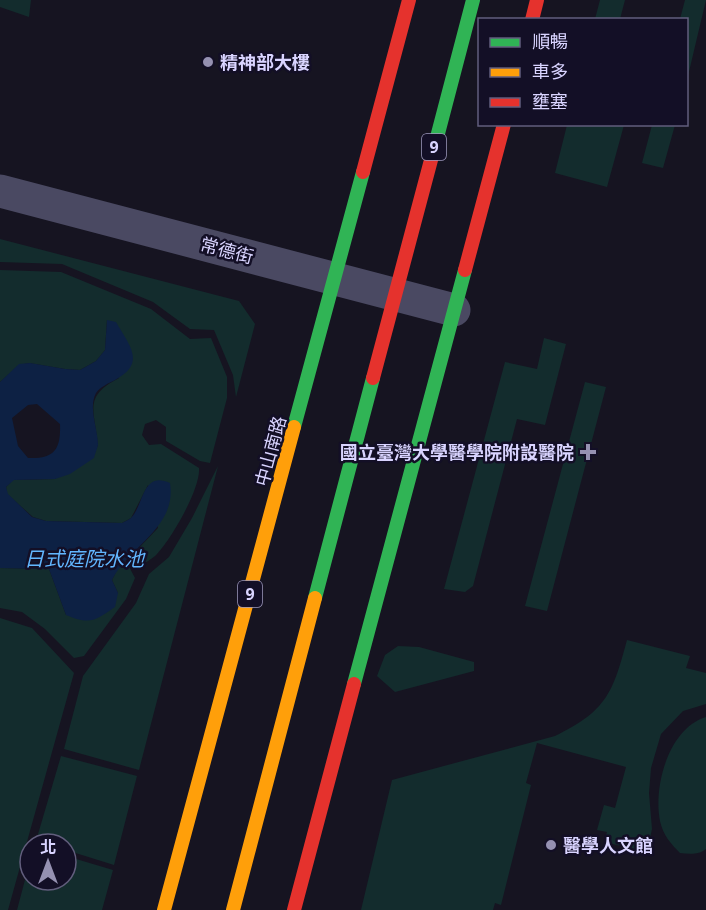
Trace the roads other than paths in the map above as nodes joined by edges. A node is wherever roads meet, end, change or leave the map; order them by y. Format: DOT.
graph roads {
  1 [pos="409,0"];
  2 [pos="473,0"];
  3 [pos="537,0"];
  4 [pos="532,18"];
  5 [pos="503,126"];
  6 [pos="0,190"];
  7 [pos="336,279"];
  8 [pos="396,295"];
  9 [pos="454,310"];
  10 [pos="164,910"];
  11 [pos="233,910"];
  12 [pos="294,910"];
  1 -- 7 [label="main road, 中山南路 / 9"];
  2 -- 8 [label="main road, 9"];
  3 -- 4 [label="main road"];
  5 -- 9 [label="main road"];
  6 -- 7 [label="street, 常德街"];
  7 -- 8 [label="street, 常德街"];
  7 -- 10 [label="main road, 中山南路 / 9"];
  8 -- 9 [label="street, 常德街"];
  8 -- 11 [label="main road, 9"];
  9 -- 12 [label="main road"];
}
